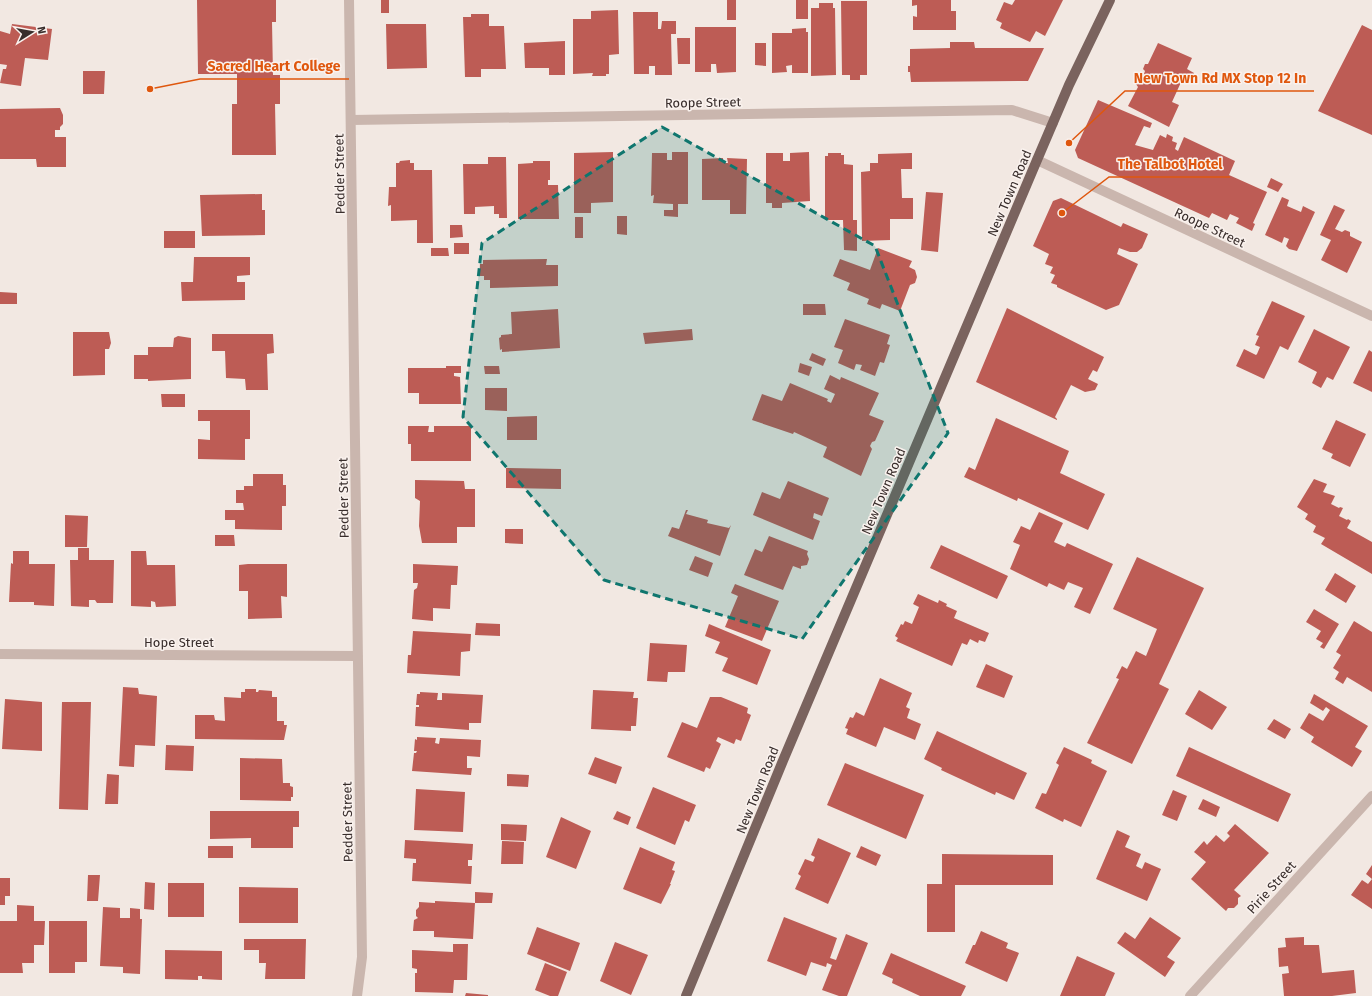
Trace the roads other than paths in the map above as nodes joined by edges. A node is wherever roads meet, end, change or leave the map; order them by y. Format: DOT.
graph roads {
  1 [pos="349,0"];
  2 [pos="1110,0"];
  3 [pos="352,120"];
  4 [pos="1053,124"];
  5 [pos="1036,160"];
  6 [pos="1372,316"];
  7 [pos="0,654"];
  8 [pos="358,656"];
  9 [pos="1372,796"];
  10 [pos="358,996"];
  11 [pos="686,996"];
  12 [pos="1190,996"];
  1 -- 3 [label="street, Pedder Street"];
  2 -- 4 [label="main road, New Town Road"];
  3 -- 4 [label="street, Roope Street"];
  3 -- 8 [label="street, Pedder Street"];
  4 -- 5 [label="main road, New Town Road"];
  5 -- 6 [label="street, Roope Street"];
  5 -- 11 [label="main road, New Town Road"];
  7 -- 8 [label="street, Hope Street"];
  8 -- 10 [label="street, Pedder Street"];
  9 -- 12 [label="street, Pirie Street"];
}
